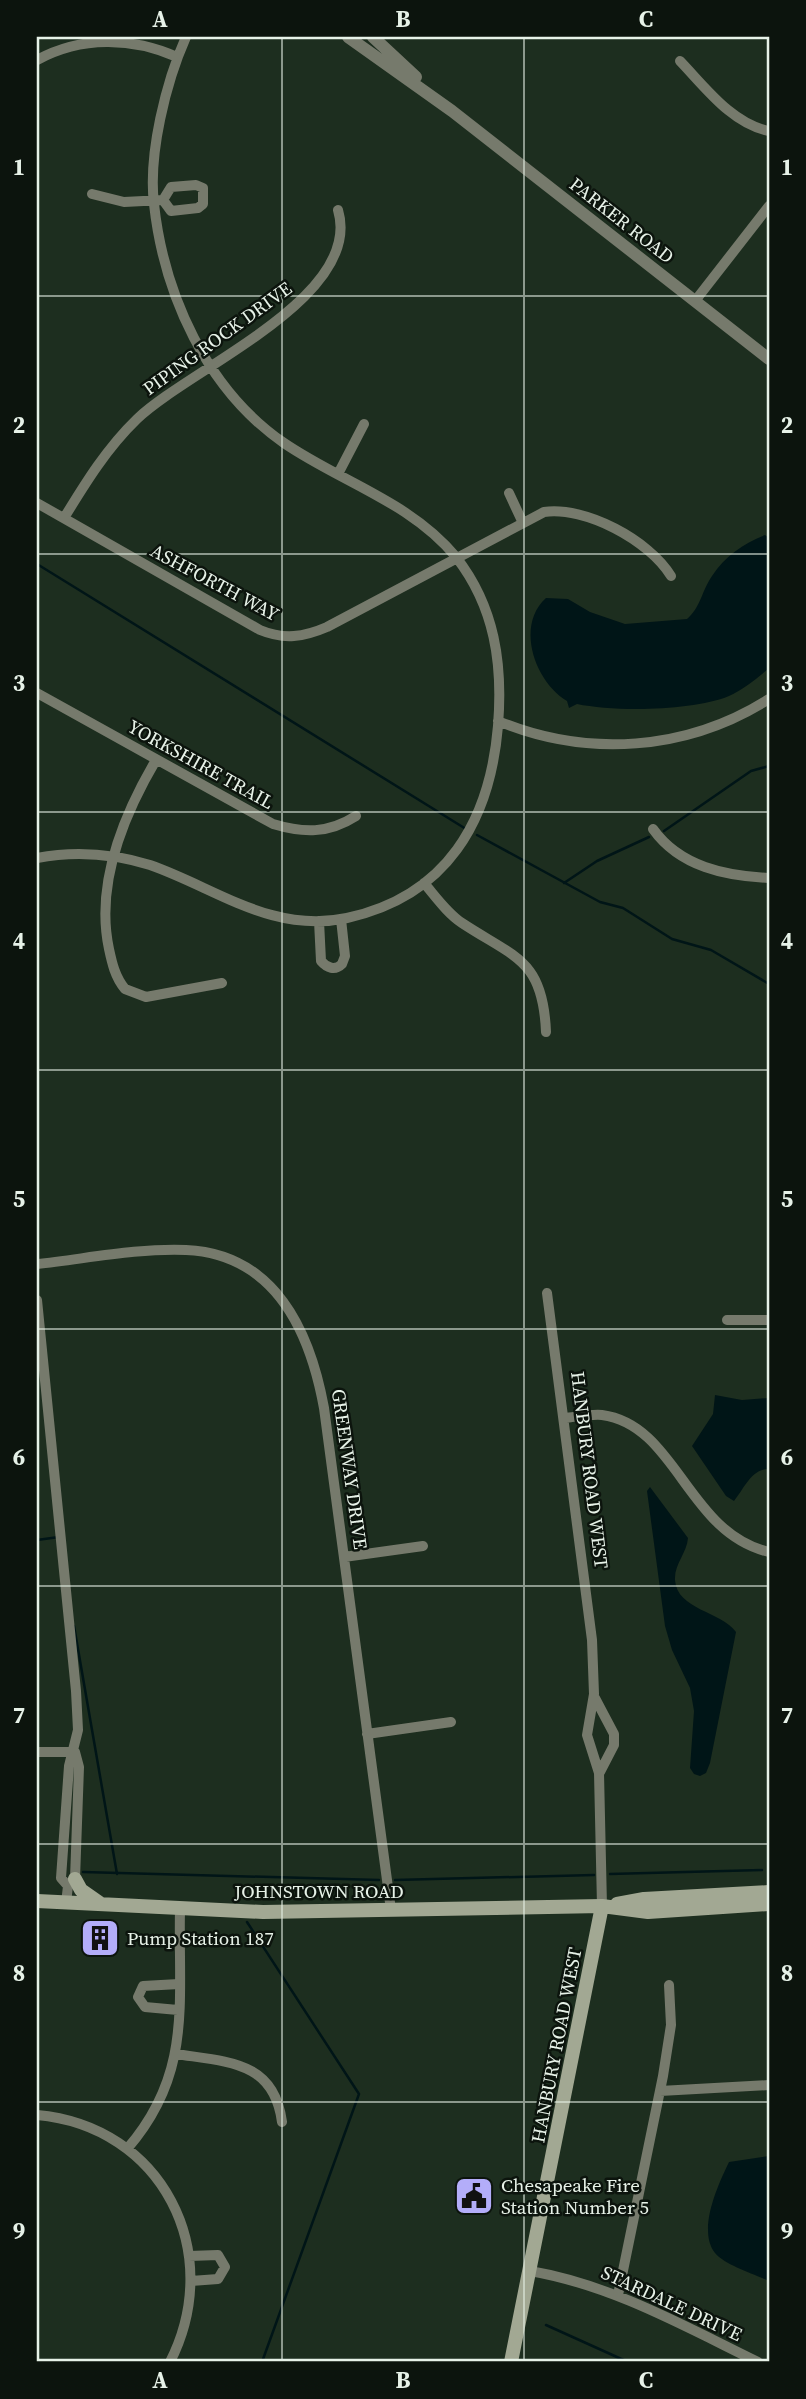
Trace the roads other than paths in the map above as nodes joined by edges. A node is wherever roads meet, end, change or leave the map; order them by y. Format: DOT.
graph roads {
  1 [pos="186,37"];
  2 [pos="348,37"];
  3 [pos="373,37"];
  4 [pos="177,57"];
  5 [pos="37,60"];
  6 [pos="680,61"];
  7 [pos="452,111"];
  8 [pos="769,131"];
  9 [pos="93,194"];
  10 [pos="158,200"];
  11 [pos="769,206"];
  12 [pos="338,210"];
  13 [pos="695,301"];
  14 [pos="769,359"];
  15 [pos="210,365"];
  16 [pos="364,424"];
  17 [pos="338,474"];
  18 [pos="509,493"];
  19 [pos="37,503"];
  20 [pos="64,518"];
  21 [pos="522,521"];
  22 [pos="455,557"];
  23 [pos="671,576"];
  24 [pos="37,693"];
  25 [pos="769,699"];
  26 [pos="498,721"];
  27 [pos="156,760"];
  28 [pos="356,816"];
  29 [pos="653,830"];
  30 [pos="116,857"];
  31 [pos="37,858"];
  32 [pos="769,878"];
  33 [pos="425,883"];
  34 [pos="341,919"];
  35 [pos="319,921"];
  36 [pos="222,983"];
  37 [pos="546,1032"];
  38 [pos="37,1264"];
  39 [pos="547,1293"];
  40 [pos="37,1300"];
  41 [pos="769,1320"];
  42 [pos="727,1321"];
  43 [pos="565,1418"];
  44 [pos="423,1546"];
  45 [pos="769,1552"];
  46 [pos="344,1557"];
  47 [pos="594,1694"];
  48 [pos="451,1722"];
  49 [pos="367,1734"];
  50 [pos="37,1752"];
  51 [pos="75,1752"];
  52 [pos="599,1773"];
  53 [pos="71,1882"];
  54 [pos="769,1892"];
  55 [pos="37,1901"];
  56 [pos="66,1903"];
  57 [pos="769,1904"];
  58 [pos="102,1905"];
  59 [pos="602,1906"];
  60 [pos="180,1909"];
  61 [pos="391,1910"];
  62 [pos="179,1984"];
  63 [pos="669,1985"];
  64 [pos="178,2010"];
  65 [pos="176,2054"];
  66 [pos="769,2085"];
  67 [pos="660,2091"];
  68 [pos="37,2115"];
  69 [pos="282,2122"];
  70 [pos="127,2149"];
  71 [pos="189,2256"];
  72 [pos="530,2271"];
  73 [pos="191,2281"];
  74 [pos="618,2295"];
  75 [pos="170,2362"];
  76 [pos="511,2362"];
  77 [pos="758,2362"];
  1 -- 4 [label="street"];
  2 -- 7 [label="street, PARKER ROAD"];
  3 -- 7 [label="street, PARKER ROAD"];
  4 -- 5 [label="street"];
  4 -- 10 [label="street"];
  6 -- 8 [label="street"];
  7 -- 13 [label="street, PARKER ROAD"];
  9 -- 10 [label="street"];
  10 -- 15 [label="street"];
  11 -- 13 [label="street"];
  12 -- 15 [label="street, PIPING ROCK DRIVE"];
  13 -- 14 [label="street, PARKER ROAD"];
  15 -- 17 [label="street"];
  15 -- 20 [label="street, PIPING ROCK DRIVE"];
  16 -- 17 [label="street"];
  17 -- 22 [label="street"];
  18 -- 21 [label="street"];
  19 -- 20 [label="street, ASHFORTH WAY"];
  20 -- 22 [label="street, ASHFORTH WAY"];
  21 -- 22 [label="street, ASHFORTH WAY"];
  21 -- 23 [label="street, ASHFORTH WAY"];
  22 -- 26 [label="street"];
  24 -- 27 [label="street, YORKSHIRE TRAIL"];
  25 -- 26 [label="street"];
  26 -- 33 [label="street"];
  27 -- 28 [label="street, YORKSHIRE TRAIL"];
  27 -- 30 [label="street"];
  29 -- 32 [label="street"];
  30 -- 31 [label="street"];
  30 -- 35 [label="street"];
  30 -- 36 [label="street"];
  33 -- 34 [label="street"];
  33 -- 37 [label="street"];
  34 -- 35 [label="street"];
  34 -- 35 [label="street"];
  38 -- 46 [label="street, GREENWAY DRIVE"];
  39 -- 43 [label="street, HANBURY ROAD WEST"];
  40 -- 51 [label="street"];
  41 -- 42 [label="street"];
  43 -- 45 [label="street"];
  43 -- 47 [label="street, HANBURY ROAD WEST"];
  44 -- 46 [label="street"];
  46 -- 49 [label="street, GREENWAY DRIVE"];
  47 -- 52 [label="street, HANBURY ROAD WEST"];
  47 -- 52 [label="street, HANBURY ROAD WEST"];
  48 -- 49 [label="street"];
  49 -- 61 [label="street, GREENWAY DRIVE"];
  50 -- 51 [label="street"];
  51 -- 53 [label="street"];
  52 -- 59 [label="street, HANBURY ROAD WEST"];
  53 -- 56 [label="street"];
  53 -- 58 [label="main road"];
  54 -- 59 [label="main road, JOHNSTOWN ROAD"];
  55 -- 56 [label="main road, JOHNSTOWN ROAD"];
  56 -- 58 [label="main road, JOHNSTOWN ROAD"];
  57 -- 59 [label="main road, JOHNSTOWN ROAD"];
  58 -- 60 [label="main road, JOHNSTOWN ROAD"];
  59 -- 61 [label="main road, JOHNSTOWN ROAD"];
  59 -- 72 [label="main road, HANBURY ROAD WEST"];
  60 -- 61 [label="main road, JOHNSTOWN ROAD"];
  60 -- 62 [label="street"];
  62 -- 64 [label="street"];
  62 -- 64 [label="street"];
  63 -- 67 [label="street"];
  64 -- 65 [label="street"];
  65 -- 69 [label="street"];
  65 -- 70 [label="street"];
  66 -- 67 [label="street"];
  67 -- 74 [label="street"];
  68 -- 70 [label="street"];
  70 -- 71 [label="street"];
  71 -- 73 [label="street"];
  71 -- 73 [label="street"];
  72 -- 74 [label="street, STARDALE DRIVE"];
  72 -- 76 [label="main road, HANBURY ROAD WEST"];
  73 -- 75 [label="street"];
  74 -- 77 [label="street, STARDALE DRIVE"];
}
